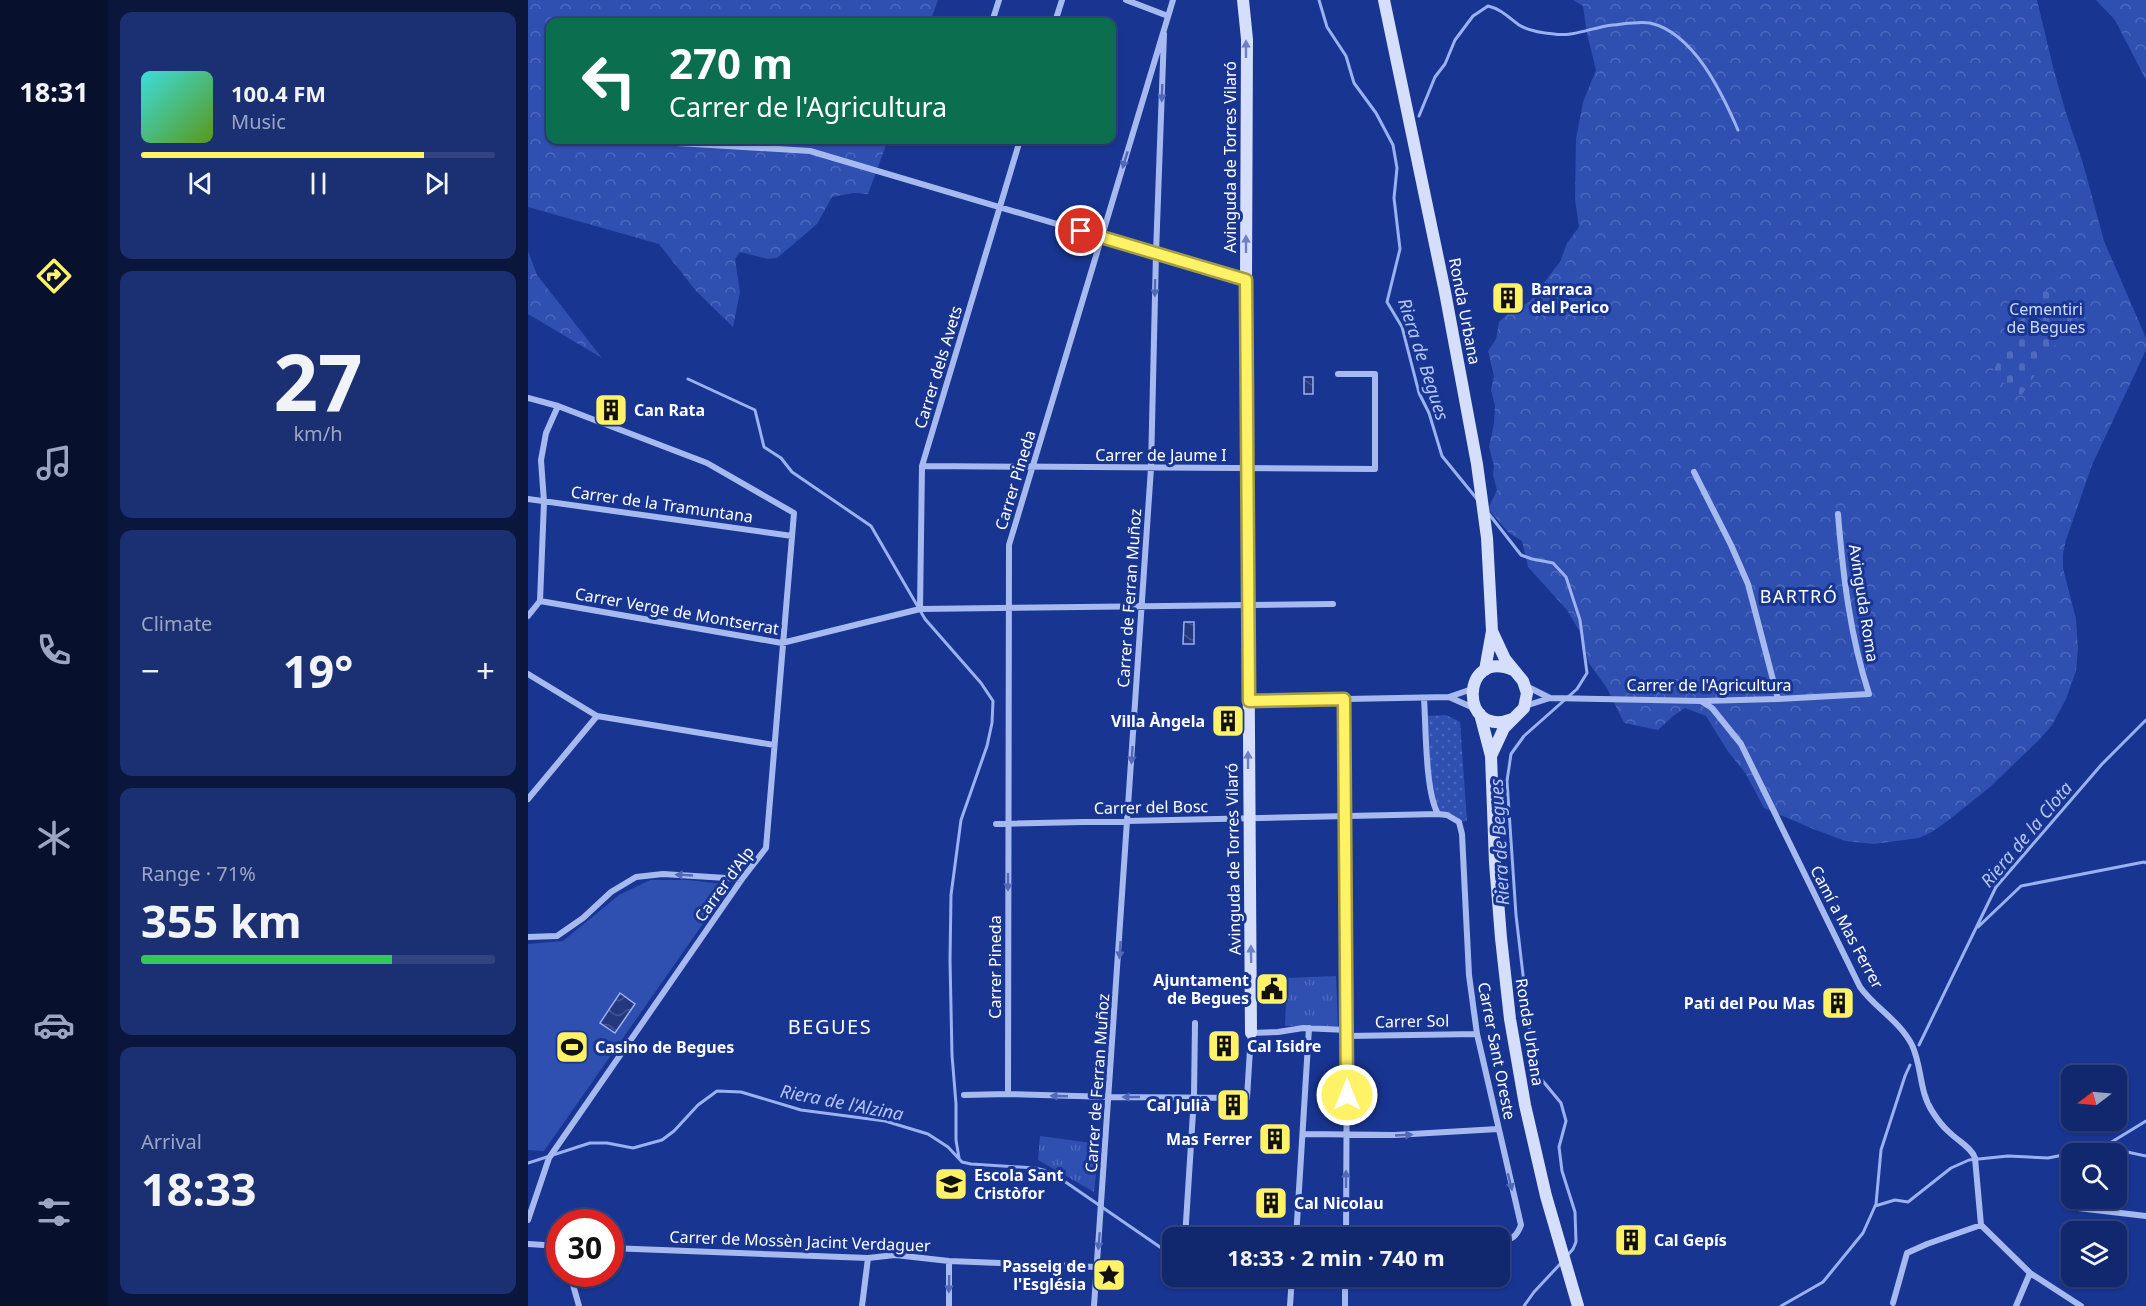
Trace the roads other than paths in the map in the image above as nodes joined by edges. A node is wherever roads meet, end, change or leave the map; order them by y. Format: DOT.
graph roads {
  1 [pos="999,0"];
  2 [pos="1062,0"];
  3 [pos="1126,0"];
  4 [pos="1173,0"];
  5 [pos="1243,0"];
  6 [pos="1384,0"];
  7 [pos="1168,16"];
  8 [pos="993,18"];
  9 [pos="1056,18"];
  10 [pos="1164,34"];
  11 [pos="694,144"];
  12 [pos="1019,144"];
  13 [pos="1000,207"];
  14 [pos="1101,237"];
  15 [pos="1156,253"];
  16 [pos="1246,280"];
  17 [pos="1338,374"];
  18 [pos="528,398"];
  19 [pos="558,406"];
  20 [pos="922,466"];
  21 [pos="1034,467"];
  22 [pos="1151,468"];
  23 [pos="1248,469"];
  24 [pos="1694,472"];
  25 [pos="528,499"];
  26 [pos="544,502"];
  27 [pos="1838,514"];
  28 [pos="792,536"];
  29 [pos="540,601"];
  30 [pos="1248,604"];
  31 [pos="1333,604"];
  32 [pos="1143,607"];
  33 [pos="1010,609"];
  34 [pos="917,610"];
  35 [pos="528,616"];
  36 [pos="1492,631"];
  37 [pos="782,643"];
  38 [pos="1485,670"];
  39 [pos="1513,670"];
  40 [pos="528,674"];
  41 [pos="1526,685"];
  42 [pos="1472,689"];
  43 [pos="1869,694"];
  44 [pos="1449,697"];
  45 [pos="1424,698"];
  46 [pos="1550,698"];
  47 [pos="1344,699"];
  48 [pos="1778,699"];
  49 [pos="1249,701"];
  50 [pos="1701,701"];
  51 [pos="1525,706"];
  52 [pos="1478,711"];
  53 [pos="597,716"];
  54 [pos="1512,719"];
  55 [pos="774,745"];
  56 [pos="1491,756"];
  57 [pos="528,799"];
  58 [pos="1438,814"];
  59 [pos="1345,816"];
  60 [pos="1248,819"];
  61 [pos="1128,821"];
  62 [pos="996,824"];
  63 [pos="1008,824"];
  64 [pos="742,879"];
  65 [pos="528,937"];
  66 [pos="1195,1023"];
  67 [pos="1310,1028"];
  68 [pos="1347,1033"];
  69 [pos="1251,1034"];
  70 [pos="1477,1034"];
  71 [pos="1008,1094"];
  72 [pos="964,1095"];
  73 [pos="1110,1097"];
  74 [pos="1194,1097"];
  75 [pos="1498,1129"];
  76 [pos="1304,1134"];
  77 [pos="1347,1134"];
  78 [pos="2086,1209"];
  79 [pos="2146,1216"];
  80 [pos="528,1220"];
  81 [pos="1981,1225"];
  82 [pos="1186,1227"];
  83 [pos="1297,1227"];
  84 [pos="1346,1227"];
  85 [pos="1510,1239"];
  86 [pos="528,1244"];
  87 [pos="546,1245"];
  88 [pos="624,1249"];
  89 [pos="868,1258"];
  90 [pos="949,1261"];
  91 [pos="1096,1267"];
  92 [pos="2030,1273"];
  93 [pos="574,1287"];
  94 [pos="1292,1287"];
  95 [pos="1345,1287"];
  96 [pos="1893,1303"];
  97 [pos="579,1306"];
  98 [pos="862,1306"];
  99 [pos="949,1306"];
  100 [pos="1094,1306"];
  101 [pos="1290,1306"];
  102 [pos="1345,1306"];
  103 [pos="1578,1306"];
  104 [pos="2016,1306"];
  105 [pos="2081,1306"];
  1 -- 8 [label="street"];
  2 -- 9 [label="street"];
  3 -- 7 [label="street"];
  4 -- 7 [label="street, Carrer Pineda"];
  16 -- 5 [label="main road, Avinguda de Torres Vilaró, one-way"];
  6 -- 36 [label="main road, Ronda Urbana"];
  7 -- 10 [label="street, Carrer Pineda"];
  10 -- 14 [label="street, Carrer Pineda, one-way"];
  10 -- 15 [label="street, Carrer de Ferran Muñoz, one-way"];
  11 -- 13 [label="street"];
  12 -- 13 [label="street, Carrer dels Avets"];
  13 -- 14 [label="street"];
  13 -- 20 [label="street, Carrer dels Avets"];
  14 -- 15 [label="street"];
  14 -- 21 [label="street, Carrer Pineda"];
  15 -- 16 [label="street"];
  15 -- 22 [label="street, Carrer de Ferran Muñoz, one-way"];
  16 -- 23 [label="main road, Avinguda de Torres Vilaró"];
  17 -- 23 [label="street, Carrer de Jaume I"];
  18 -- 19 [label="street"];
  19 -- 26 [label="street"];
  19 -- 28 [label="street, Carrer d'Alp"];
  20 -- 21 [label="street, Carrer de Jaume I"];
  20 -- 34 [label="street, Carrer dels Avets"];
  21 -- 22 [label="street, Carrer de Jaume I"];
  21 -- 33 [label="street, Carrer Pineda"];
  22 -- 23 [label="street, Carrer de Jaume I"];
  22 -- 32 [label="street, Carrer de Ferran Muñoz"];
  23 -- 30 [label="main road, Avinguda de Torres Vilaró"];
  24 -- 48 [label="street"];
  25 -- 26 [label="street, Carrer de la Tramuntana"];
  26 -- 28 [label="street, Carrer de la Tramuntana"];
  26 -- 29 [label="street"];
  27 -- 43 [label="street, Avinguda Roma"];
  28 -- 37 [label="street, Carrer d'Alp"];
  29 -- 35 [label="street"];
  29 -- 37 [label="street, Carrer Verge de Montserrat"];
  30 -- 31 [label="street"];
  30 -- 32 [label="street"];
  30 -- 49 [label="main road, Avinguda de Torres Vilaró"];
  32 -- 33 [label="street"];
  32 -- 61 [label="street, Carrer de Ferran Muñoz, one-way"];
  33 -- 34 [label="street, Carrer Verge de Montserrat"];
  33 -- 63 [label="street, Carrer Pineda"];
  34 -- 37 [label="street, Carrer Verge de Montserrat"];
  36 -- 38 [label="main road, Ronda Urbana"];
  36 -- 39 [label="main road, Ronda Urbana"];
  37 -- 55 [label="street, Carrer d'Alp"];
  38 -- 39 [label="main road"];
  38 -- 42 [label="main road, Ronda Urbana"];
  39 -- 41 [label="main road, Ronda Urbana"];
  40 -- 53 [label="street"];
  41 -- 46 [label="street, Carrer de l'Agricultura"];
  41 -- 51 [label="main road"];
  42 -- 44 [label="street"];
  42 -- 52 [label="main road, Ronda Urbana"];
  43 -- 48 [label="street, Carrer de l'Agricultura"];
  44 -- 45 [label="street"];
  44 -- 52 [label="street"];
  45 -- 47 [label="street"];
  45 -- 58 [label="street"];
  46 -- 50 [label="street, Carrer de l'Agricultura"];
  46 -- 51 [label="street, Carrer de l'Agricultura"];
  47 -- 49 [label="street"];
  47 -- 59 [label="street"];
  48 -- 50 [label="street, Carrer de l'Agricultura"];
  60 -- 49 [label="main road, Avinguda de Torres Vilaró, one-way"];
  50 -- 81 [label="street, Camí a Mas Ferrer"];
  51 -- 54 [label="main road, Ronda Urbana"];
  52 -- 54 [label="main road"];
  52 -- 56 [label="main road, Ronda Urbana"];
  53 -- 55 [label="street"];
  53 -- 57 [label="street"];
  54 -- 56 [label="main road, Ronda Urbana"];
  55 -- 64 [label="street, Carrer d'Alp"];
  56 -- 103 [label="main road, Ronda Urbana"];
  58 -- 59 [label="street, Carrer del Bosc"];
  58 -- 70 [label="street, Carrer Sant Oreste"];
  59 -- 60 [label="street, Carrer del Bosc"];
  59 -- 68 [label="street"];
  60 -- 61 [label="street, Carrer del Bosc"];
  69 -- 60 [label="main road, Avinguda de Torres Vilaró, one-way"];
  61 -- 63 [label="street, Carrer del Bosc"];
  61 -- 73 [label="street, Carrer de Ferran Muñoz, one-way"];
  62 -- 63 [label="street, Carrer del Bosc"];
  63 -- 71 [label="street, Carrer Pineda, one-way"];
  64 -- 65 [label="street, one-way"];
  64 -- 80 [label="street, Carrer d'Alp"];
  66 -- 74 [label="street"];
  67 -- 68 [label="street, Carrer Sol"];
  67 -- 69 [label="street, Carrer Sol"];
  67 -- 76 [label="street"];
  68 -- 70 [label="street, Carrer Sol"];
  68 -- 77 [label="street"];
  69 -- 74 [label="street"];
  70 -- 75 [label="street, Carrer Sant Oreste"];
  71 -- 72 [label="street"];
  73 -- 71 [label="street, one-way"];
  74 -- 73 [label="street, one-way"];
  73 -- 91 [label="street, Carrer de Ferran Muñoz, one-way"];
  74 -- 82 [label="street"];
  77 -- 75 [label="street, one-way"];
  75 -- 85 [label="street, Carrer Sant Oreste, one-way"];
  76 -- 77 [label="street"];
  76 -- 83 [label="street"];
  84 -- 77 [label="street, one-way"];
  78 -- 79 [label="street"];
  81 -- 92 [label="street"];
  81 -- 96 [label="street"];
  86 -- 87 [label="street"];
  88 -- 89 [label="street, Carrer de Mossèn Jacint Verdaguer"];
  89 -- 90 [label="street, Carrer de Mossèn Jacint Verdaguer"];
  89 -- 98 [label="street"];
  90 -- 91 [label="street, Carrer de Mossèn Jacint Verdaguer"];
  90 -- 99 [label="street, one-way"];
  91 -- 100 [label="street, Carrer de Ferran Muñoz"];
  92 -- 104 [label="street"];
  92 -- 105 [label="street"];
  93 -- 97 [label="street"];
  94 -- 101 [label="street"];
  95 -- 102 [label="street"];
}
